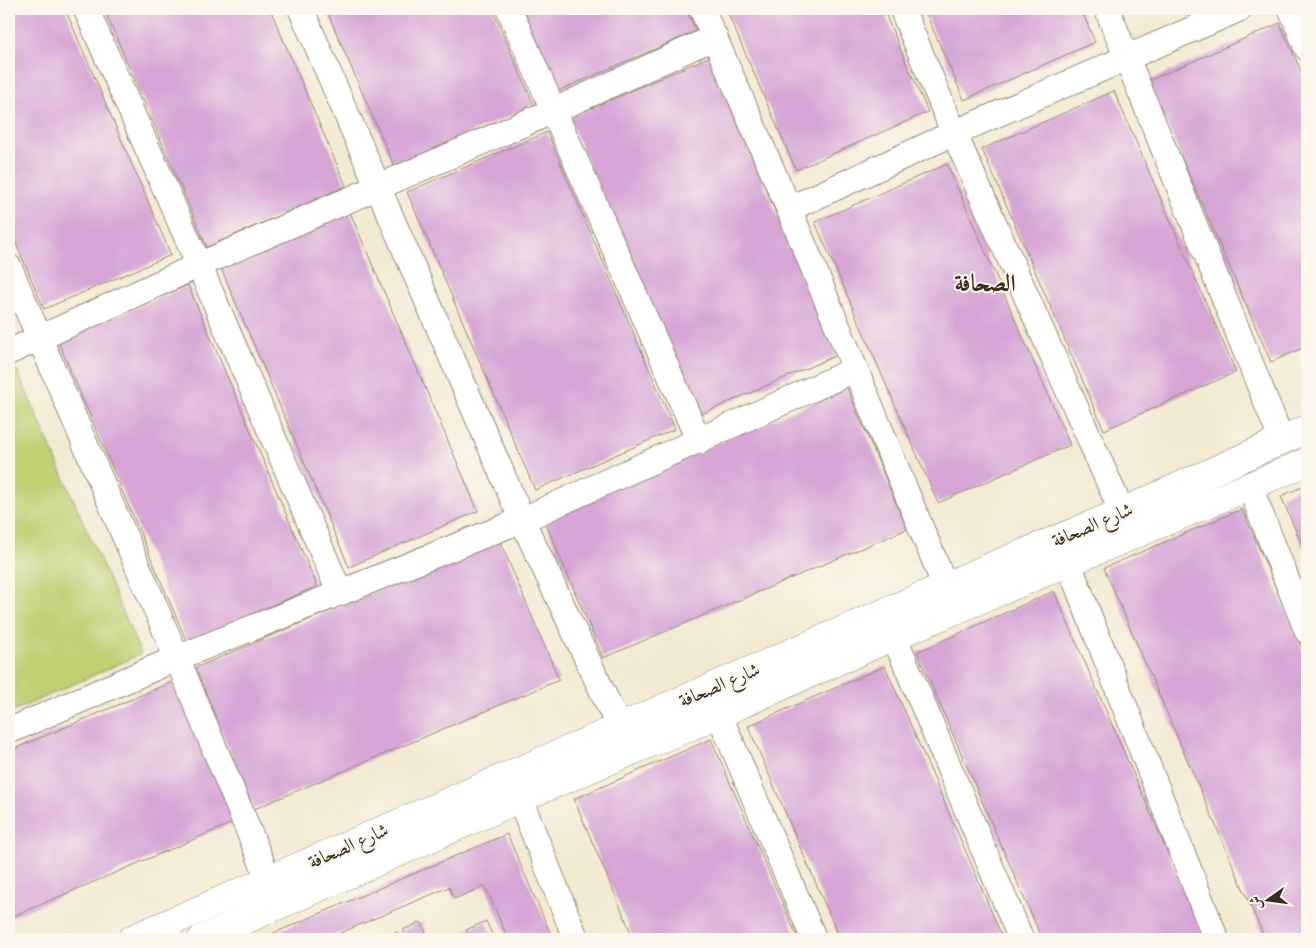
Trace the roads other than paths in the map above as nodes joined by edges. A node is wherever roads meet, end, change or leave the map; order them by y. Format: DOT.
graph roads {
  1 [pos="86,9"];
  2 [pos="301,9"];
  3 [pos="508,9"];
  4 [pos="702,9"];
  5 [pos="902,9"];
  6 [pos="1107,9"];
  7 [pos="1238,9"];
  8 [pos="1291,9"];
  9 [pos="715,37"];
  10 [pos="1307,48"];
  11 [pos="1126,59"];
  12 [pos="553,111"];
  13 [pos="954,133"];
  14 [pos="378,188"];
  15 [pos="789,208"];
  16 [pos="199,265"];
  17 [pos="9,267"];
  18 [pos="40,339"];
  19 [pos="9,352"];
  20 [pos="854,370"];
  21 [pos="1307,430"];
  22 [pos="699,441"];
  23 [pos="1282,441"];
  24 [pos="1307,462"];
  25 [pos="1250,487"];
  26 [pos="1122,512"];
  27 [pos="522,520"];
  28 [pos="1068,562"];
  29 [pos="945,586"];
  30 [pos="340,593"];
  31 [pos="1307,631"];
  32 [pos="894,636"];
  33 [pos="177,658"];
  34 [pos="719,714"];
  35 [pos="619,727"];
  36 [pos="9,731"];
  37 [pos="514,787"];
  38 [pos="269,880"];
  39 [pos="132,939"];
  40 [pos="202,939"];
  41 [pos="576,939"];
  42 [pos="814,939"];
  43 [pos="1021,939"];
  44 [pos="1216,939"];
  1 -- 16 [label="street"];
  2 -- 14 [label="street"];
  3 -- 12 [label="street"];
  4 -- 9 [label="street"];
  5 -- 13 [label="street"];
  6 -- 11 [label="street"];
  7 -- 11 [label="street"];
  8 -- 10 [label="street"];
  9 -- 12 [label="street"];
  9 -- 15 [label="street"];
  11 -- 13 [label="street"];
  11 -- 23 [label="street"];
  12 -- 14 [label="street"];
  12 -- 22 [label="street"];
  13 -- 15 [label="street"];
  13 -- 26 [label="street"];
  14 -- 16 [label="street"];
  14 -- 27 [label="street"];
  15 -- 20 [label="street"];
  16 -- 18 [label="street"];
  16 -- 30 [label="street"];
  17 -- 18 [label="street"];
  18 -- 19 [label="street"];
  18 -- 33 [label="street"];
  20 -- 22 [label="street"];
  20 -- 29 [label="street"];
  21 -- 23 [label="main road, شارع الصحافة"];
  22 -- 27 [label="street"];
  23 -- 26 [label="main road, شارع الصحافة"];
  24 -- 25 [label="main road, شارع الصحافة"];
  25 -- 28 [label="main road, شارع الصحافة"];
  25 -- 31 [label="street"];
  26 -- 29 [label="main road, شارع الصحافة"];
  27 -- 30 [label="street"];
  27 -- 35 [label="street"];
  28 -- 32 [label="main road, شارع الصحافة"];
  28 -- 44 [label="street"];
  29 -- 35 [label="main road, شارع الصحافة"];
  30 -- 33 [label="street"];
  32 -- 34 [label="main road, شارع الصحافة"];
  32 -- 43 [label="street"];
  33 -- 36 [label="street"];
  33 -- 38 [label="street"];
  34 -- 37 [label="main road, شارع الصحافة"];
  34 -- 42 [label="street"];
  35 -- 37 [label="main road, شارع الصحافة"];
  37 -- 38 [label="main road, شارع الصحافة"];
  37 -- 40 [label="main road, شارع الصحافة"];
  37 -- 41 [label="street"];
  38 -- 39 [label="main road, شارع الصحافة"];
}
